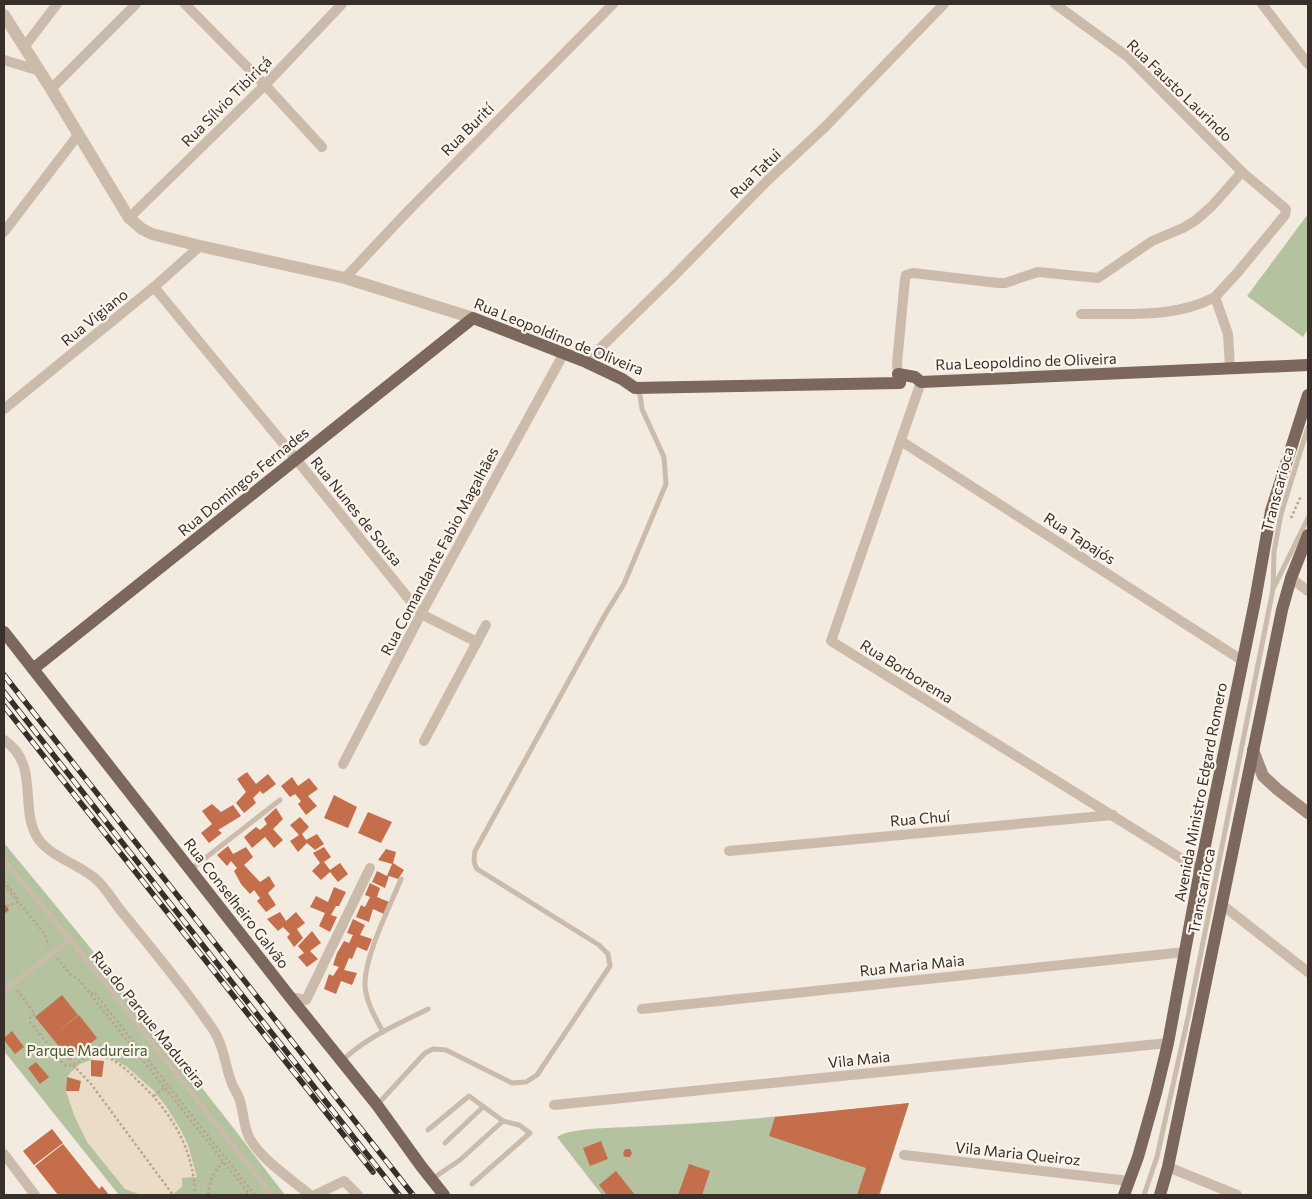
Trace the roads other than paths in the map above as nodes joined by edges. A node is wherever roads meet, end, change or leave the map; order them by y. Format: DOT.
graph roads {
  1 [pos="57,4"];
  2 [pos="136,4"];
  3 [pos="186,4"];
  4 [pos="342,4"];
  5 [pos="613,4"];
  6 [pos="944,4"];
  7 [pos="1055,4"];
  8 [pos="1262,4"];
  9 [pos="4,15"];
  10 [pos="25,46"];
  11 [pos="4,60"];
  12 [pos="1308,64"];
  13 [pos="40,71"];
  14 [pos="265,85"];
  15 [pos="51,89"];
  16 [pos="78,135"];
  17 [pos="322,147"];
  18 [pos="1242,172"];
  19 [pos="129,218"];
  20 [pos="4,232"];
  21 [pos="200,246"];
  22 [pos="345,278"];
  23 [pos="154,287"];
  24 [pos="1215,297"];
  25 [pos="1081,314"];
  26 [pos="473,318"];
  27 [pos="564,353"];
  28 [pos="586,362"];
  29 [pos="1308,365"];
  30 [pos="1230,368"];
  31 [pos="898,374"];
  32 [pos="921,382"];
  33 [pos="635,388"];
  34 [pos="1308,395"];
  35 [pos="4,409"];
  36 [pos="1308,426"];
  37 [pos="901,441"];
  38 [pos="296,459"];
  39 [pos="1308,518"];
  40 [pos="1308,535"];
  41 [pos="1291,578"];
  42 [pos="1273,589"];
  43 [pos="1308,591"];
  44 [pos="422,614"];
  45 [pos="486,625"];
  46 [pos="4,632"];
  47 [pos="477,642"];
  48 [pos="1243,661"];
  49 [pos="33,669"];
  50 [pos="4,740"];
  51 [pos="424,741"];
  52 [pos="1253,750"];
  53 [pos="343,764"];
  54 [pos="280,800"];
  55 [pos="1308,813"];
  56 [pos="1113,815"];
  57 [pos="729,851"];
  58 [pos="4,860"];
  59 [pos="370,868"];
  60 [pos="190,870"];
  61 [pos="1200,870"];
  62 [pos="401,879"];
  63 [pos="1222,904"];
  64 [pos="70,939"];
  65 [pos="1185,952"];
  66 [pos="1308,972"];
  67 [pos="4,991"];
  68 [pos="290,997"];
  69 [pos="428,1009"];
  70 [pos="642,1009"];
  71 [pos="383,1032"];
  72 [pos="1168,1043"];
  73 [pos="342,1061"];
  74 [pos="377,1105"];
  75 [pos="554,1105"];
  76 [pos="483,1107"];
  77 [pos="503,1121"];
  78 [pos="428,1130"];
  79 [pos="444,1144"];
  80 [pos="4,1154"];
  81 [pos="904,1155"];
  82 [pos="1168,1167"];
  83 [pos="431,1179"];
  84 [pos="1129,1181"];
  85 [pos="472,1184"];
  86 [pos="35,1195"];
  87 [pos="272,1195"];
  88 [pos="310,1195"];
  89 [pos="315,1195"];
  90 [pos="358,1195"];
  91 [pos="444,1195"];
  92 [pos="1124,1195"];
  93 [pos="1144,1195"];
  94 [pos="1160,1195"];
  95 [pos="1237,1195"];
  1 -- 10 [label="street"];
  2 -- 15 [label="street"];
  3 -- 14 [label="street"];
  4 -- 14 [label="street, Rua Sílvio Tibiriçá"];
  5 -- 22 [label="street, Rua Burití"];
  6 -- 28 [label="street, Rua Tatui"];
  7 -- 18 [label="street, Rua Fausto Laurindo"];
  8 -- 12 [label="street"];
  9 -- 10 [label="street, Rua Leopoldino de Oliveira"];
  10 -- 13 [label="street, Rua Leopoldino de Oliveira"];
  11 -- 13 [label="street"];
  13 -- 15 [label="street, Rua Leopoldino de Oliveira"];
  14 -- 17 [label="street"];
  14 -- 19 [label="street, Rua Sílvio Tibiriçá"];
  15 -- 16 [label="street, Rua Leopoldino de Oliveira"];
  16 -- 19 [label="street, Rua Leopoldino de Oliveira"];
  16 -- 20 [label="street"];
  18 -- 24 [label="street, Rua Fausto Laurindo"];
  18 -- 31 [label="street"];
  19 -- 21 [label="street, Rua Leopoldino de Oliveira"];
  21 -- 22 [label="street, Rua Leopoldino de Oliveira"];
  21 -- 23 [label="street, Rua Vigiano"];
  22 -- 26 [label="street, Rua Leopoldino de Oliveira"];
  23 -- 35 [label="street, Rua Vigiano"];
  23 -- 38 [label="street, Rua Nunes de Sousa"];
  24 -- 25 [label="street"];
  24 -- 30 [label="street"];
  26 -- 27 [label="main road, Rua Leopoldino de Oliveira"];
  26 -- 38 [label="main road, Rua Domingos Fernades"];
  27 -- 28 [label="main road, Rua Leopoldino de Oliveira"];
  27 -- 44 [label="street, Rua Comandante Fabio Magalhães"];
  28 -- 33 [label="main road, Rua Leopoldino de Oliveira"];
  29 -- 30 [label="main road, Rua Leopoldino de Oliveira"];
  30 -- 32 [label="main road, Rua Leopoldino de Oliveira"];
  31 -- 32 [label="main road, Rua Leopoldino de Oliveira"];
  31 -- 33 [label="main road, Rua Leopoldino de Oliveira"];
  32 -- 37 [label="street, Rua Borborema"];
  33 -- 74 [label="lane"];
  34 -- 48 [label="main road, Avenida Ministro Edgard Romero"];
  36 -- 42 [label="lane, Transcarioca"];
  37 -- 48 [label="street, Rua Tapajós"];
  37 -- 56 [label="street, Rua Borborema"];
  38 -- 44 [label="street, Rua Nunes de Sousa"];
  38 -- 49 [label="main road, Rua Domingos Fernades"];
  39 -- 42 [label="lane, Transcarioca"];
  40 -- 41 [label="main road"];
  41 -- 43 [label="street"];
  41 -- 52 [label="main road"];
  42 -- 93 [label="lane, Transcarioca"];
  44 -- 47 [label="street"];
  44 -- 53 [label="street, Rua Comandante Fabio Magalhães"];
  45 -- 47 [label="street"];
  46 -- 49 [label="main road, Rua Conselheiro Galvão"];
  47 -- 51 [label="street"];
  48 -- 61 [label="main road, Avenida Ministro Edgard Romero"];
  49 -- 60 [label="main road, Rua Conselheiro Galvão"];
  50 -- 88 [label="street"];
  52 -- 55 [label="main road"];
  52 -- 63 [label="main road"];
  54 -- 60 [label="lane"];
  56 -- 57 [label="street, Rua Chuí"];
  56 -- 61 [label="street, Rua Borborema"];
  58 -- 64 [label="lane, Rua do Parque Madureira"];
  59 -- 68 [label="street"];
  60 -- 68 [label="main road, Rua Conselheiro Galvão"];
  61 -- 65 [label="main road, Avenida Ministro Edgard Romero"];
  62 -- 71 [label="lane"];
  63 -- 66 [label="street"];
  63 -- 82 [label="main road"];
  64 -- 67 [label="lane"];
  64 -- 87 [label="lane, Rua do Parque Madureira"];
  65 -- 70 [label="street, Rua Maria Maia"];
  65 -- 72 [label="main road, Avenida Ministro Edgard Romero"];
  68 -- 73 [label="main road, Rua Conselheiro Galvão"];
  69 -- 71 [label="lane"];
  71 -- 73 [label="lane"];
  72 -- 75 [label="street, Vila Maia"];
  72 -- 84 [label="main road, Avenida Ministro Edgard Romero"];
  73 -- 74 [label="main road, Rua Conselheiro Galvão"];
  74 -- 83 [label="main road, Rua Conselheiro Galvão"];
  76 -- 77 [label="lane"];
  76 -- 78 [label="lane"];
  76 -- 79 [label="lane"];
  77 -- 83 [label="lane"];
  77 -- 85 [label="lane"];
  80 -- 86 [label="street"];
  81 -- 84 [label="street, Vila Maria Queiroz"];
  82 -- 94 [label="main road"];
  82 -- 95 [label="street"];
  83 -- 91 [label="main road, Rua Conselheiro Galvão"];
  84 -- 92 [label="main road, Avenida Ministro Edgard Romero"];
  89 -- 90 [label="street"];
}
